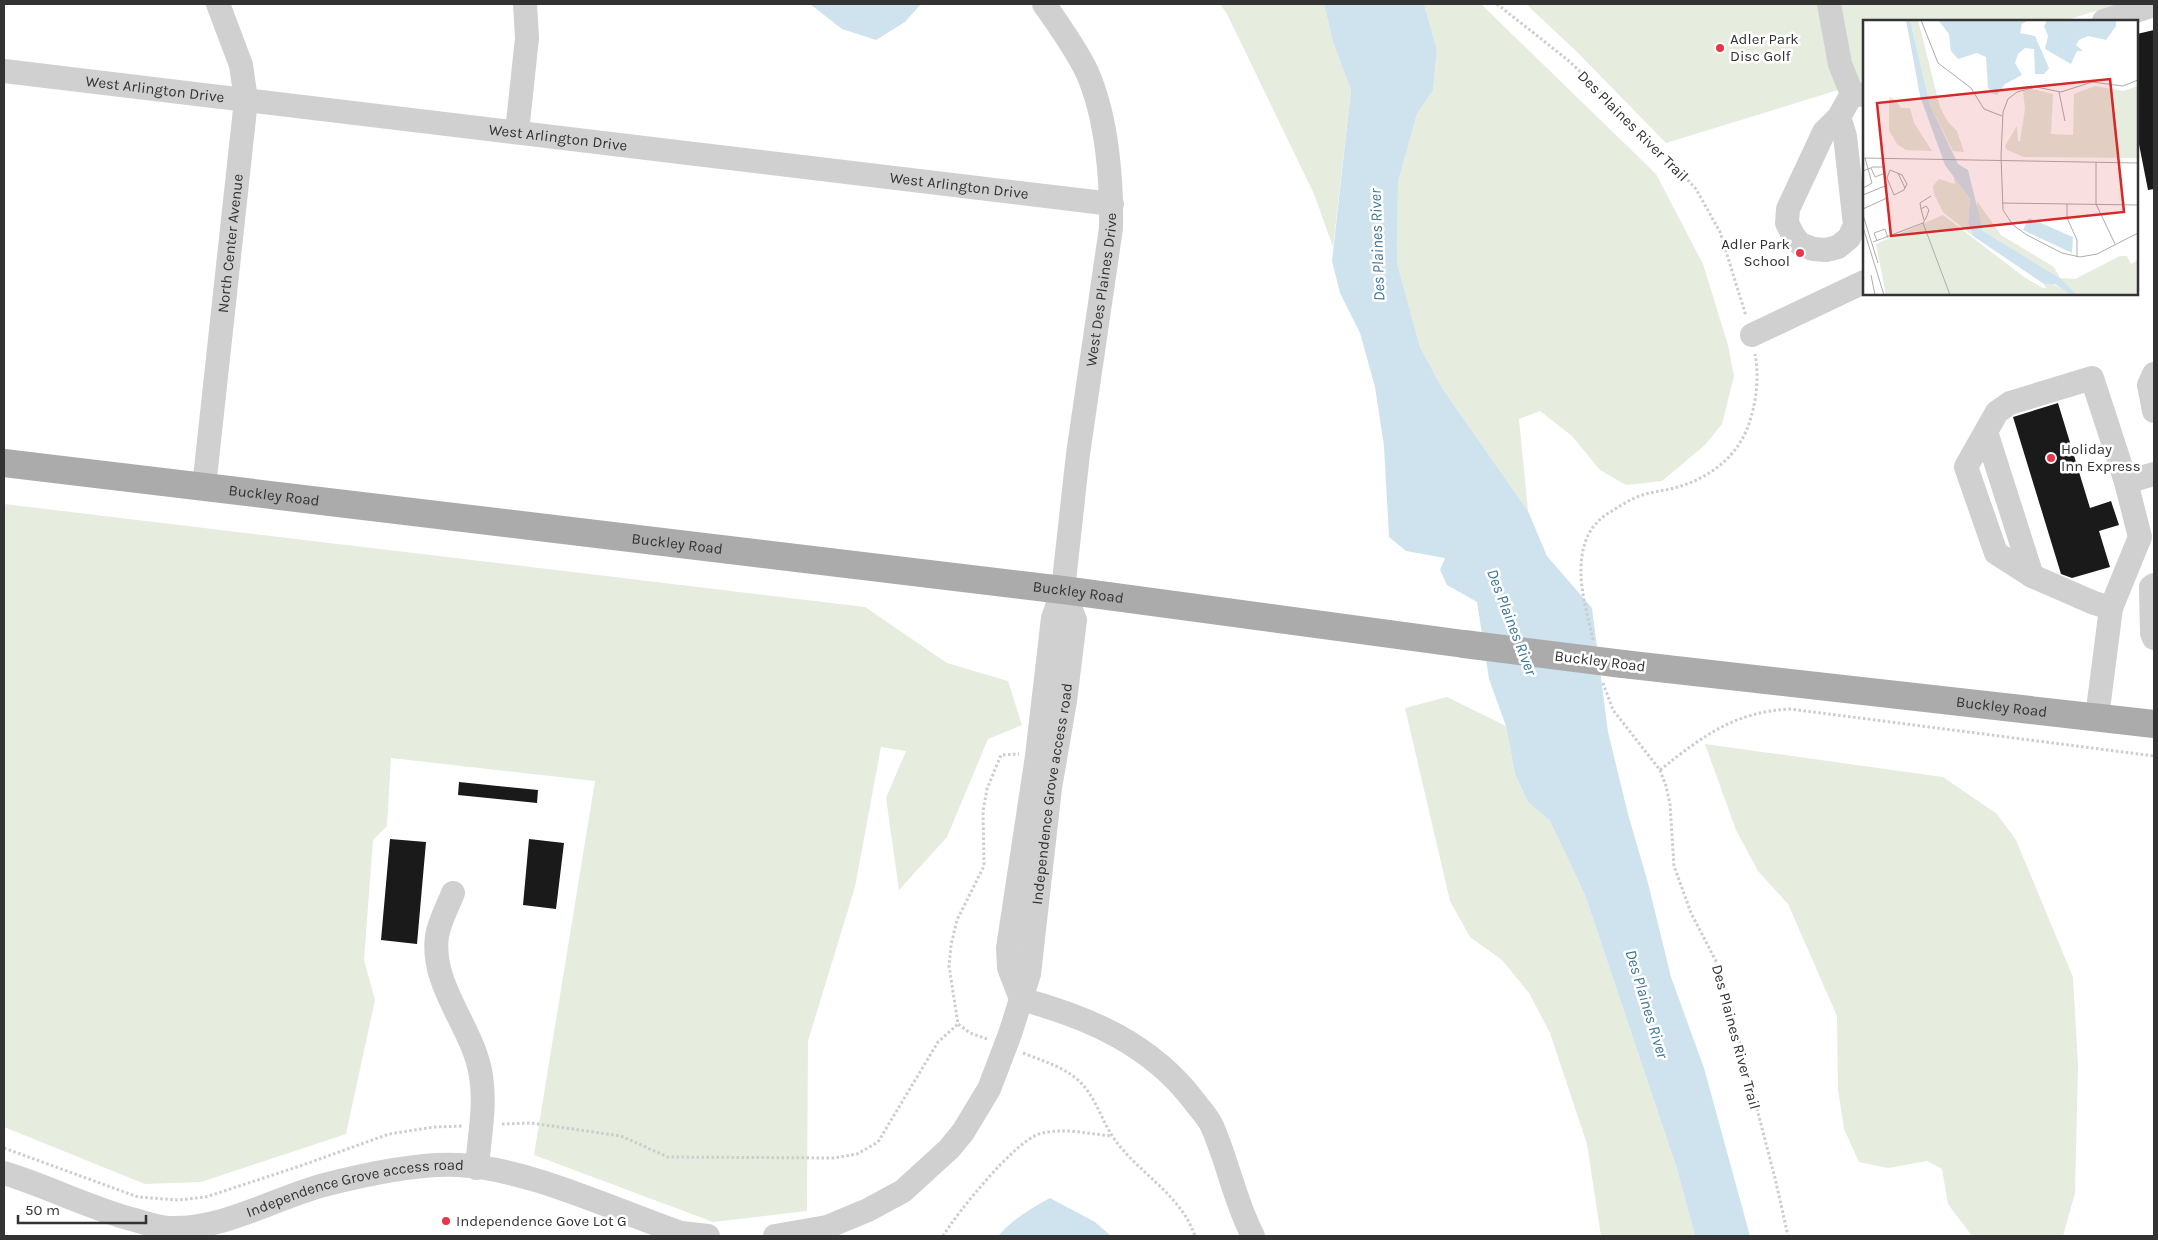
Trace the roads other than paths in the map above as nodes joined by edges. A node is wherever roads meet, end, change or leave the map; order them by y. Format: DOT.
graph roads {
  1 [pos="218,4"];
  2 [pos="525,4"];
  3 [pos="1044,4"];
  4 [pos="1829,4"];
  5 [pos="2154,5"];
  6 [pos="2107,20"];
  7 [pos="4,71"];
  8 [pos="1858,95"];
  9 [pos="246,100"];
  10 [pos="1839,117"];
  11 [pos="517,132"];
  12 [pos="1112,204"];
  13 [pos="1860,231"];
  14 [pos="1863,282"];
  15 [pos="1752,335"];
  16 [pos="2154,374"];
  17 [pos="2154,411"];
  18 [pos="4,463"];
  19 [pos="2154,474"];
  20 [pos="2126,482"];
  21 [pos="204,487"];
  22 [pos="2154,585"];
  23 [pos="1064,590"];
  24 [pos="2111,608"];
  25 [pos="2154,638"];
  26 [pos="1055,692"];
  27 [pos="2097,716"];
  28 [pos="2154,724"];
  29 [pos="453,893"];
  30 [pos="1021,999"];
  31 [pos="477,1168"];
  32 [pos="4,1173"];
  33 [pos="708,1236"];
  34 [pos="775,1236"];
  35 [pos="1253,1236"];
  1 -- 9 [label="street, North Center Avenue"];
  2 -- 11 [label="street"];
  3 -- 12 [label="street, West Des Plaines Drive"];
  4 -- 8 [label="street"];
  5 -- 6 [label="street"];
  7 -- 9 [label="street, West Arlington Drive"];
  8 -- 10 [label="street"];
  9 -- 11 [label="street, West Arlington Drive"];
  9 -- 21 [label="street, North Center Avenue"];
  10 -- 13 [label="street"];
  10 -- 13 [label="street"];
  11 -- 12 [label="street, West Arlington Drive"];
  12 -- 23 [label="street, West Des Plaines Drive"];
  14 -- 15 [label="street"];
  16 -- 17 [label="street"];
  18 -- 21 [label="main road, Buckley Road"];
  19 -- 20 [label="street"];
  20 -- 24 [label="street"];
  20 -- 24 [label="street"];
  21 -- 23 [label="main road, Buckley Road"];
  22 -- 25 [label="street"];
  23 -- 26 [label="street, Independence Grove access road"];
  23 -- 26 [label="street, Independence Grove access road"];
  23 -- 27 [label="main road, Buckley Road, bridge"];
  24 -- 27 [label="street"];
  26 -- 30 [label="street, Independence Grove access road"];
  26 -- 30 [label="street, Independence Grove access road"];
  27 -- 28 [label="main road, Buckley Road"];
  29 -- 31 [label="street"];
  30 -- 34 [label="street, Independence Grove access road"];
  30 -- 35 [label="street"];
  31 -- 32 [label="street, Independence Grove access road"];
  31 -- 33 [label="street, Independence Grove access road"];
}
